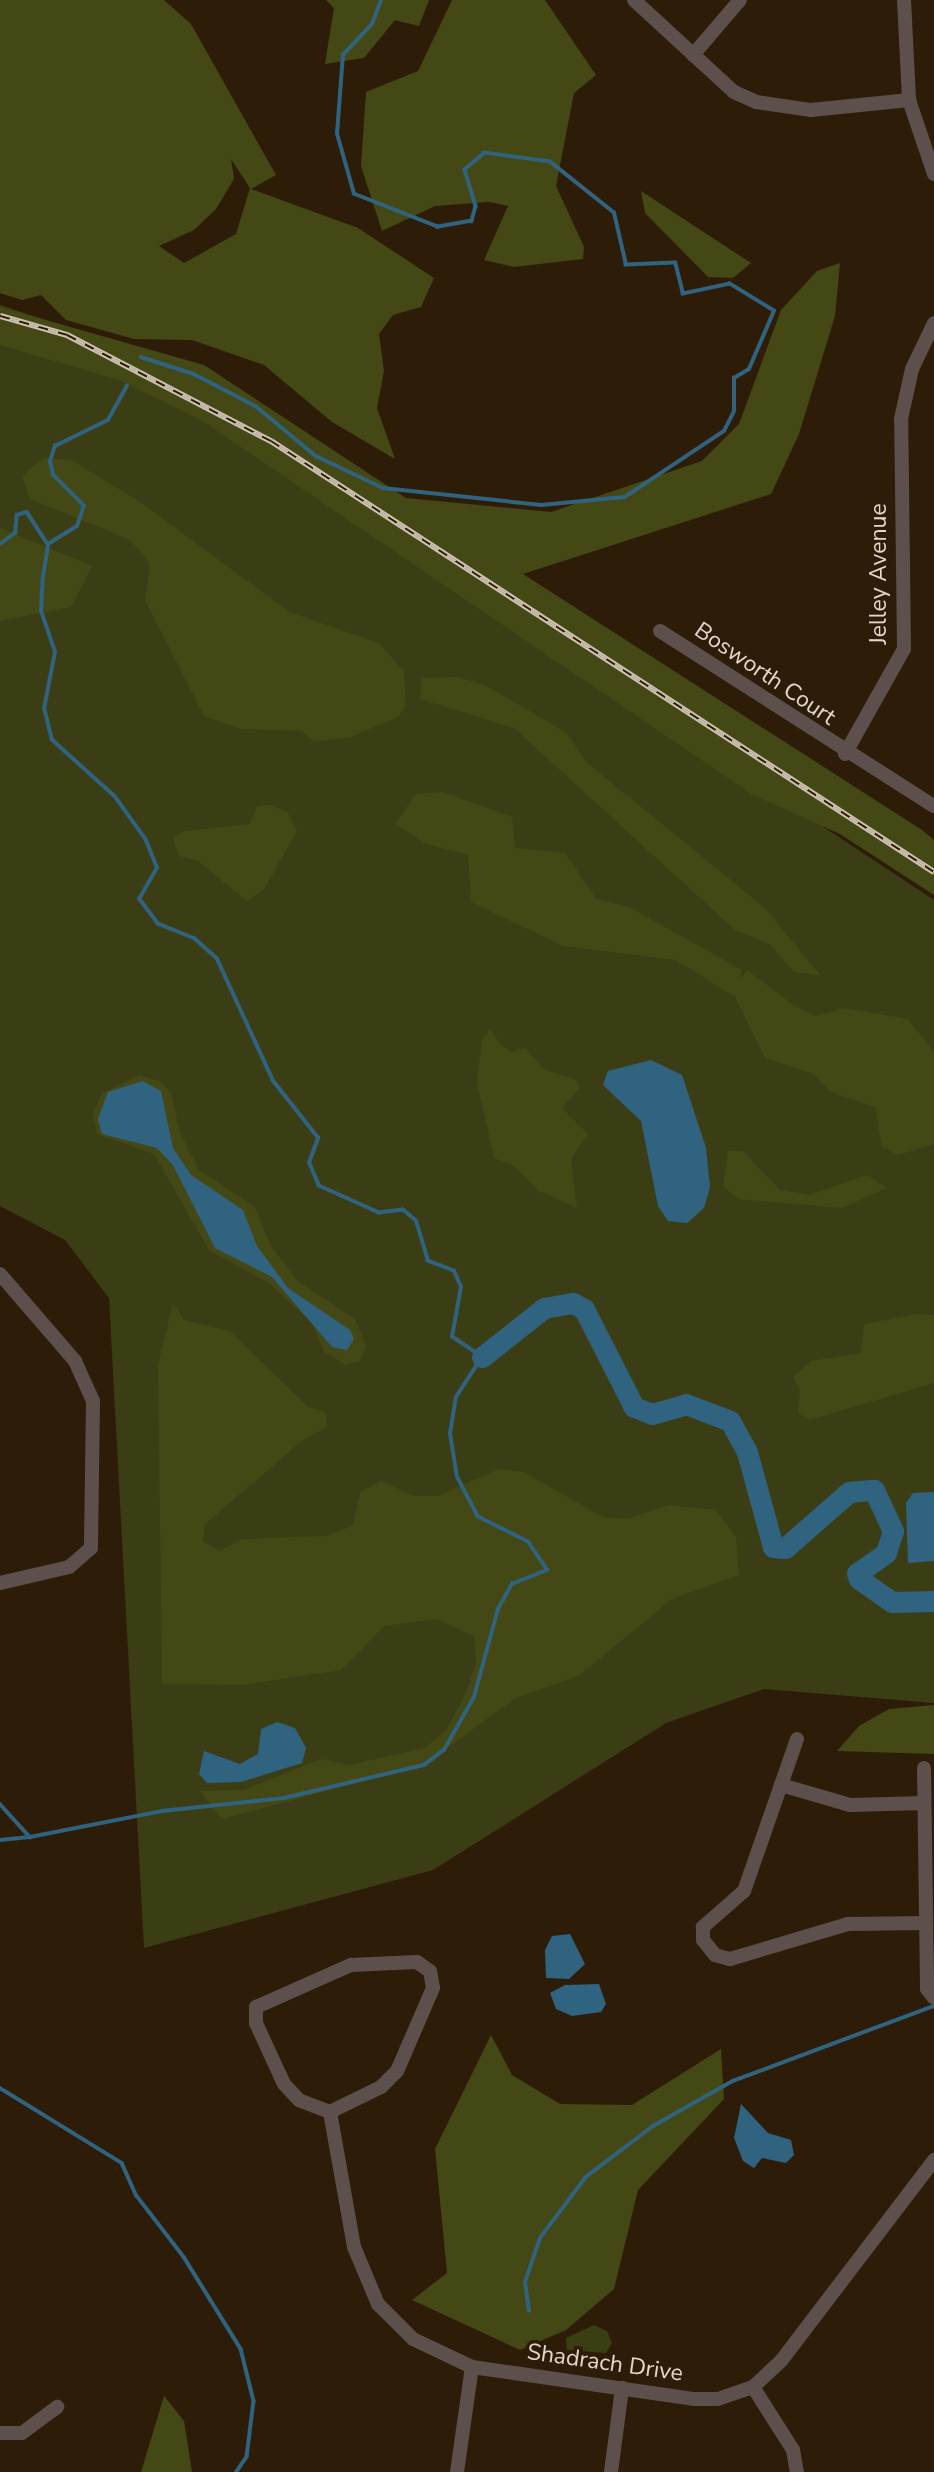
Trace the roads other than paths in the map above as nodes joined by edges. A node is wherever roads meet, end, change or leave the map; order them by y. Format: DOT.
graph roads {
  1 [pos="634,0"];
  2 [pos="740,0"];
  3 [pos="904,0"];
  4 [pos="693,55"];
  5 [pos="909,100"];
  6 [pos="934,174"];
  7 [pos="934,323"];
  8 [pos="660,631"];
  9 [pos="845,754"];
  10 [pos="934,806"];
  11 [pos="0,1274"];
  12 [pos="0,1583"];
  13 [pos="797,1739"];
  14 [pos="924,1768"];
  15 [pos="781,1785"];
  16 [pos="925,1803"];
  17 [pos="926,1923"];
  18 [pos="934,1998"];
  19 [pos="330,2112"];
  20 [pos="934,2160"];
  21 [pos="472,2367"];
  22 [pos="753,2387"];
  23 [pos="622,2388"];
  24 [pos="57,2407"];
  25 [pos="0,2433"];
  26 [pos="457,2472"];
  27 [pos="611,2472"];
  28 [pos="797,2472"];
  1 -- 4 [label="street"];
  2 -- 4 [label="street"];
  3 -- 5 [label="street"];
  4 -- 5 [label="street"];
  5 -- 6 [label="street"];
  7 -- 9 [label="street, Jelley Avenue"];
  8 -- 9 [label="street, Bosworth Court"];
  9 -- 10 [label="street"];
  11 -- 12 [label="street"];
  13 -- 15 [label="street"];
  14 -- 16 [label="street"];
  15 -- 16 [label="street"];
  15 -- 17 [label="street"];
  16 -- 17 [label="street"];
  17 -- 18 [label="street"];
  19 -- 19 [label="street"];
  19 -- 21 [label="street, Shadrach Drive"];
  20 -- 22 [label="street, Shadrach Drive"];
  21 -- 23 [label="street, Shadrach Drive"];
  21 -- 26 [label="street"];
  22 -- 23 [label="street, Shadrach Drive"];
  22 -- 28 [label="street"];
  23 -- 27 [label="street"];
  24 -- 25 [label="street"];
}
